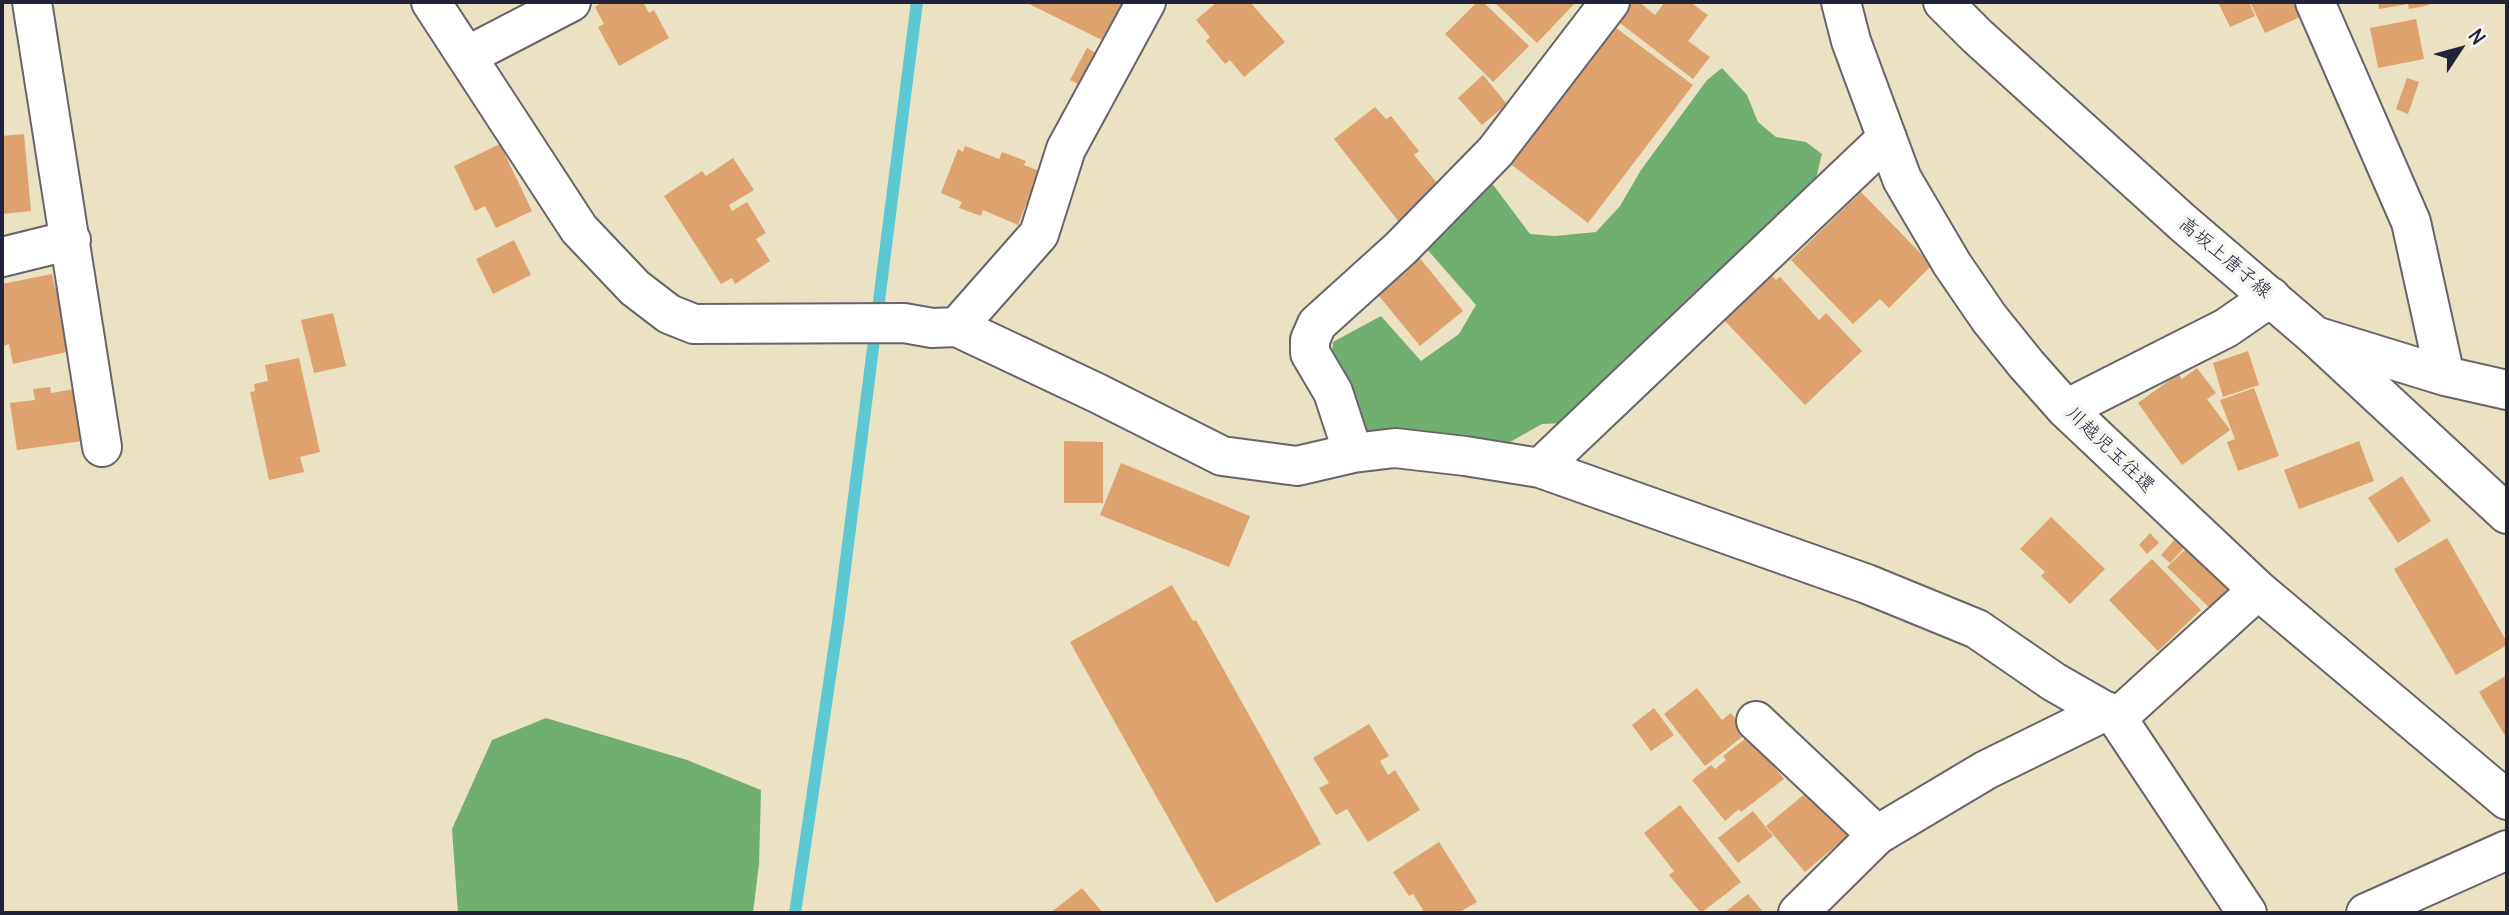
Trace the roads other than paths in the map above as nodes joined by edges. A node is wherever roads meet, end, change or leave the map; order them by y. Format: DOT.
graph roads {
  1 [pos="32,2"];
  2 [pos="431,2"];
  3 [pos="571,2"];
  4 [pos="1146,2"];
  5 [pos="1610,2"];
  6 [pos="1841,2"];
  7 [pos="1943,2"];
  8 [pos="2315,2"];
  9 [pos="467,56"];
  10 [pos="1887,138"];
  11 [pos="71,240"];
  12 [pos="2,257"];
  13 [pos="2271,297"];
  14 [pos="957,327"];
  15 [pos="2315,336"];
  16 [pos="2445,376"];
  17 [pos="2507,390"];
  18 [pos="2066,409"];
  19 [pos="102,447"];
  20 [pos="1353,453"];
  21 [pos="1540,468"];
  22 [pos="2507,514"];
  23 [pos="2258,590"];
  24 [pos="2112,715"];
  25 [pos="1756,721"];
  26 [pos="2507,800"];
  27 [pos="1877,835"];
  28 [pos="2507,850"];
  29 [pos="1798,913"];
  30 [pos="2248,913"];
  31 [pos="2366,913"];
  1 -- 11 [label="street"];
  2 -- 9 [label="street"];
  3 -- 9 [label="street"];
  4 -- 14 [label="street"];
  5 -- 20 [label="street"];
  6 -- 10 [label="street, 川越児玉往還"];
  7 -- 13 [label="street, 高坂上唐子線"];
  8 -- 16 [label="street"];
  9 -- 14 [label="street"];
  10 -- 18 [label="street, 川越児玉往還"];
  10 -- 21 [label="street"];
  11 -- 12 [label="street"];
  11 -- 19 [label="street"];
  13 -- 15 [label="street, 高坂上唐子線"];
  13 -- 18 [label="street"];
  14 -- 20 [label="street"];
  15 -- 16 [label="street"];
  15 -- 22 [label="street, 高坂上唐子線"];
  16 -- 17 [label="street"];
  18 -- 23 [label="street, 川越児玉往還"];
  20 -- 21 [label="street"];
  21 -- 24 [label="street"];
  23 -- 24 [label="street"];
  23 -- 26 [label="street, 川越児玉往還"];
  24 -- 27 [label="street"];
  24 -- 30 [label="street"];
  25 -- 27 [label="street"];
  27 -- 29 [label="street"];
  28 -- 31 [label="street"];
}
